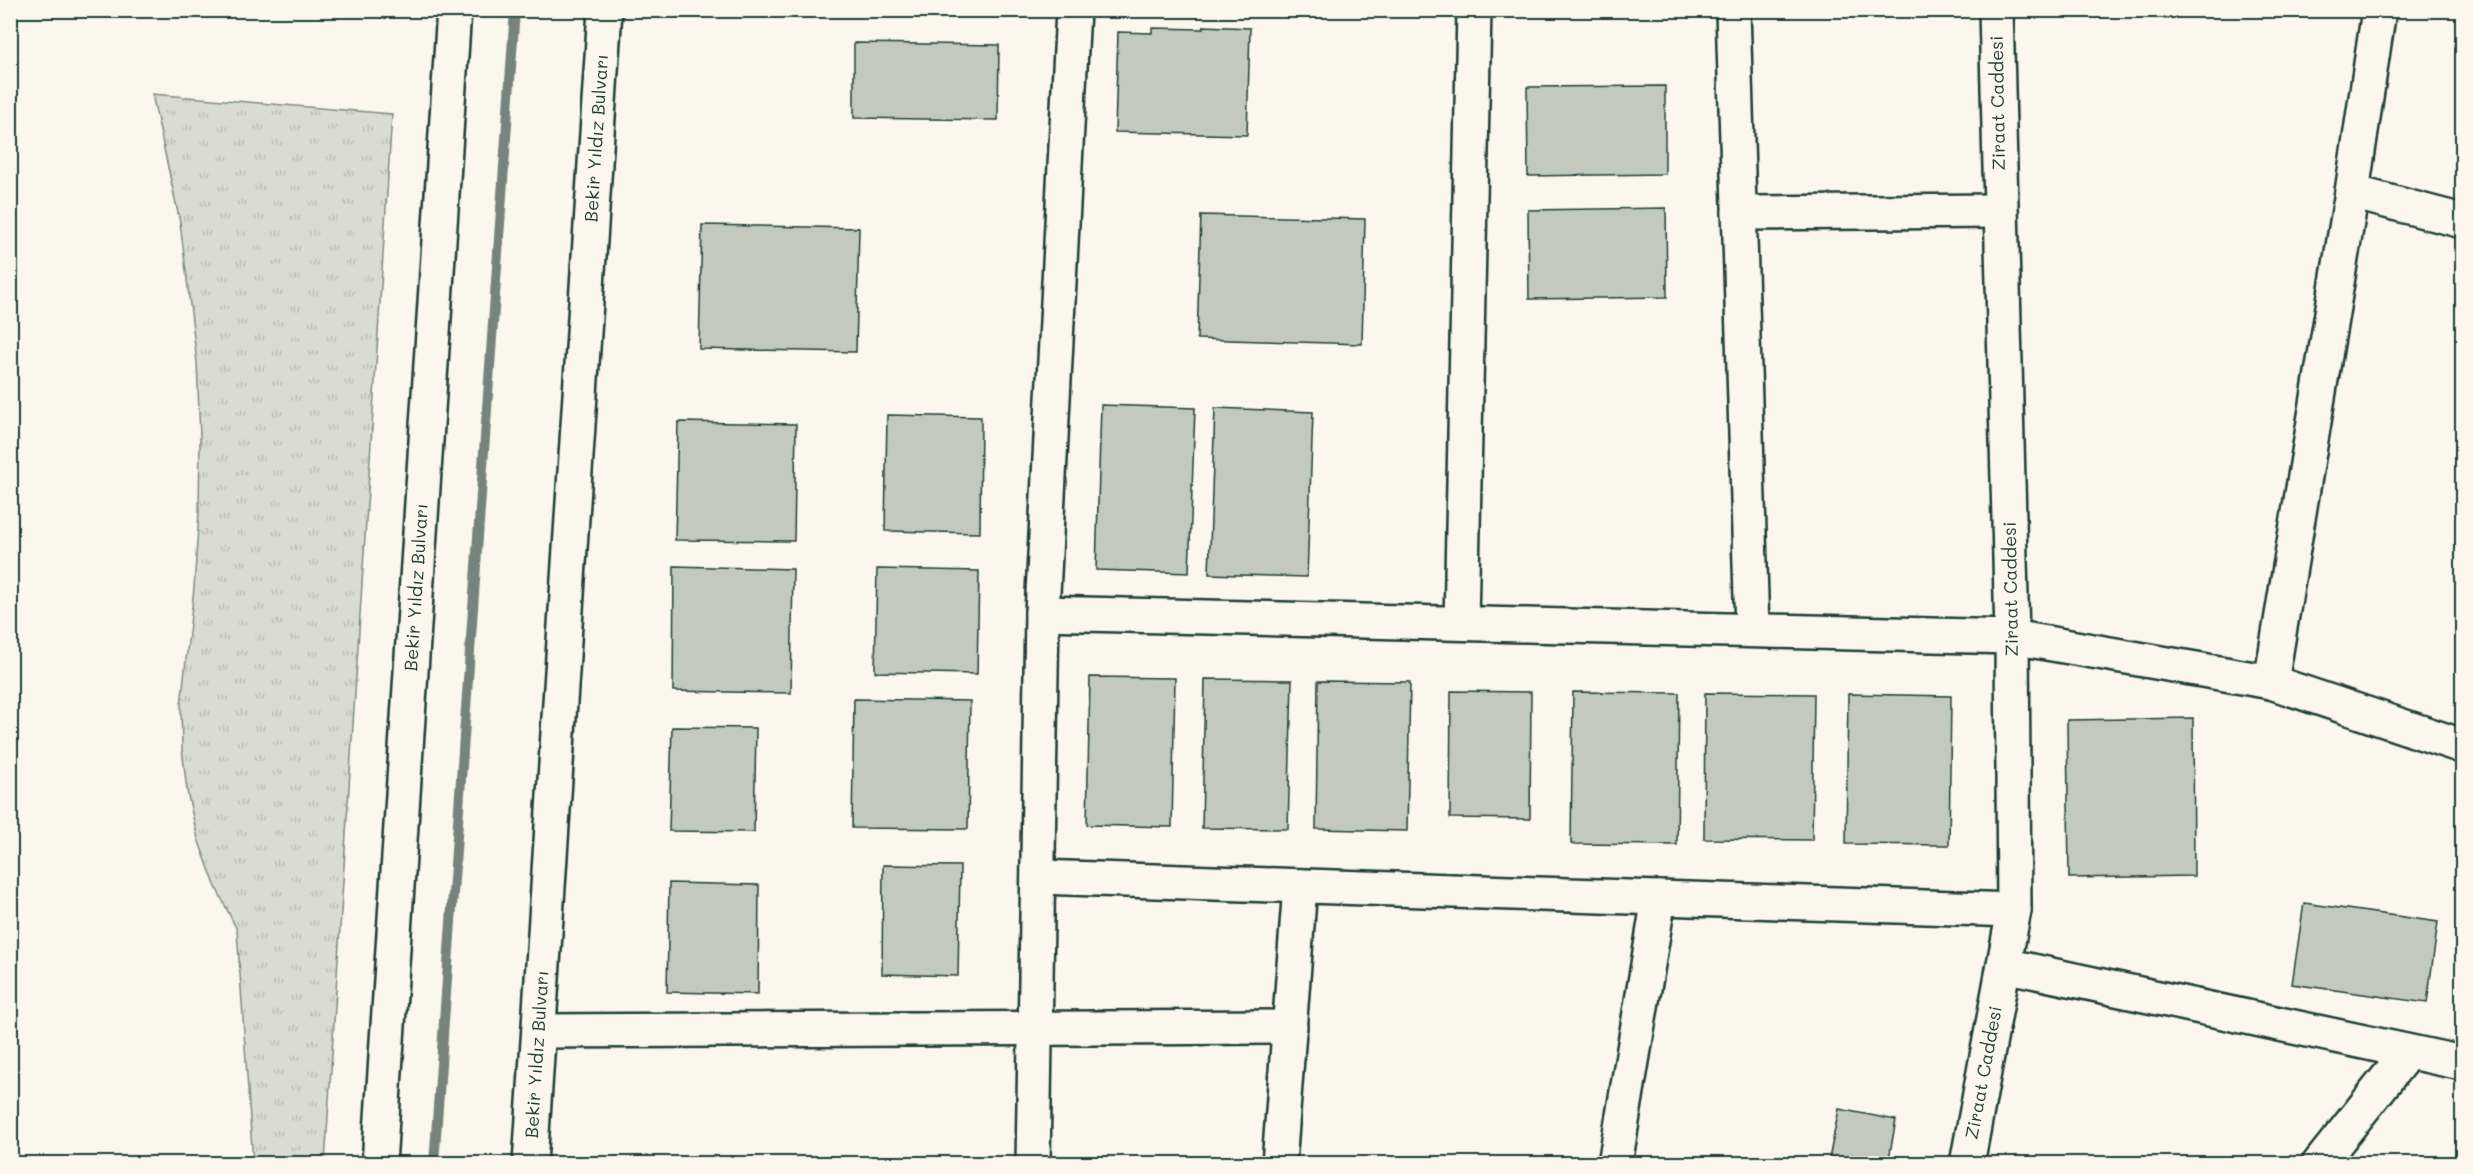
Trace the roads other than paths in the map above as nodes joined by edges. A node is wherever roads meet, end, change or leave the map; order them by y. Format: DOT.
graph roads {
  1 [pos="454,10"];
  2 [pos="605,10"];
  3 [pos="1073,10"];
  4 [pos="1474,10"];
  5 [pos="1733,10"];
  6 [pos="1995,10"];
  7 [pos="2379,10"];
  8 [pos="2352,192"];
  9 [pos="2000,211"];
  10 [pos="1739,213"];
  11 [pos="2463,221"];
  12 [pos="1042,613"];
  13 [pos="1461,623"];
  14 [pos="1752,630"];
  15 [pos="2012,637"];
  16 [pos="2271,682"];
  17 [pos="2463,746"];
  18 [pos="1038,877"];
  19 [pos="1300,886"];
  20 [pos="1659,898"];
  21 [pos="2014,910"];
  22 [pos="2004,965"];
  23 [pos="1035,1027"];
  24 [pos="1290,1027"];
  25 [pos="539,1031"];
  26 [pos="2408,1052"];
  27 [pos="2463,1063"];
  28 [pos="379,1164"];
  29 [pos="530,1164"];
  30 [pos="1033,1164"];
  31 [pos="1279,1164"];
  32 [pos="1615,1164"];
  33 [pos="1966,1164"];
  34 [pos="2319,1164"];
  1 -- 28 [label="street, Bekir Yıldız Bulvarı"];
  2 -- 25 [label="street, Bekir Yıldız Bulvarı"];
  3 -- 12 [label="street"];
  4 -- 13 [label="street"];
  5 -- 10 [label="street"];
  6 -- 9 [label="street, Ziraat Caddesi"];
  7 -- 8 [label="street"];
  8 -- 11 [label="street"];
  8 -- 16 [label="street"];
  9 -- 10 [label="street"];
  9 -- 15 [label="street, Ziraat Caddesi"];
  10 -- 14 [label="street"];
  12 -- 13 [label="street"];
  12 -- 18 [label="street"];
  13 -- 14 [label="street"];
  14 -- 15 [label="street"];
  15 -- 16 [label="street"];
  15 -- 21 [label="street, Ziraat Caddesi"];
  16 -- 17 [label="street"];
  18 -- 19 [label="street"];
  18 -- 23 [label="street"];
  19 -- 20 [label="street"];
  19 -- 24 [label="street"];
  20 -- 21 [label="street"];
  20 -- 32 [label="street"];
  21 -- 22 [label="street, Ziraat Caddesi"];
  22 -- 26 [label="street"];
  22 -- 33 [label="street, Ziraat Caddesi"];
  23 -- 24 [label="street"];
  23 -- 25 [label="street"];
  23 -- 30 [label="street"];
  24 -- 31 [label="street"];
  25 -- 29 [label="street, Bekir Yıldız Bulvarı"];
  26 -- 27 [label="street"];
  26 -- 34 [label="street"];
}
